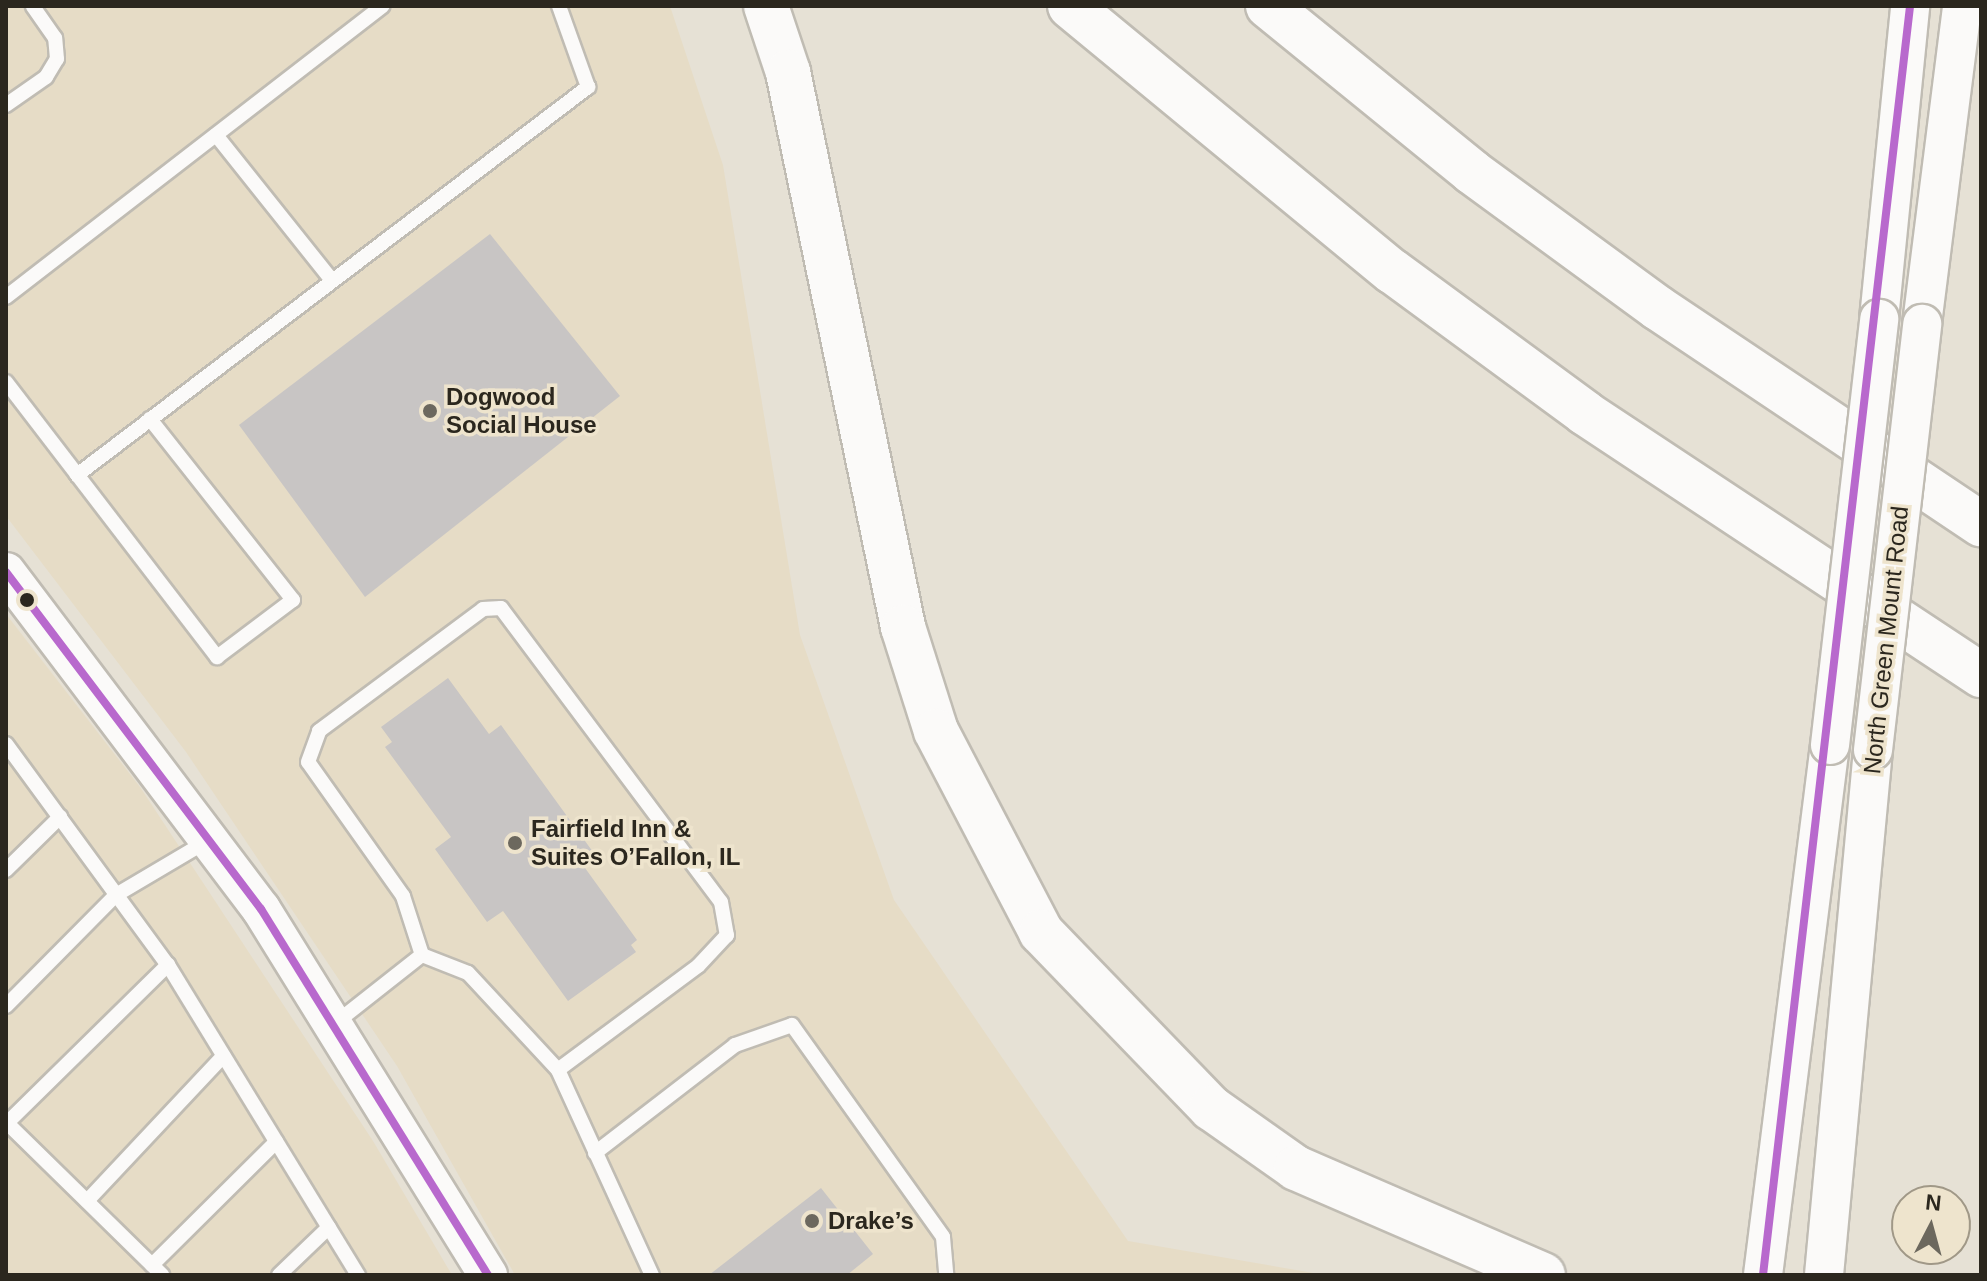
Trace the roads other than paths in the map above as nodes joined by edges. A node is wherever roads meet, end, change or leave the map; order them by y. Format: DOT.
graph roads {
  1 [pos="33,6"];
  2 [pos="383,6"];
  3 [pos="559,6"];
  4 [pos="766,6"];
  5 [pos="1070,6"];
  6 [pos="1268,6"];
  7 [pos="1910,6"];
  8 [pos="1962,6"];
  9 [pos="6,105"];
  10 [pos="216,135"];
  11 [pos="331,279"];
  12 [pos="6,297"];
  13 [pos="6,382"];
  14 [pos="150,419"];
  15 [pos="77,475"];
  16 [pos="1981,524"];
  17 [pos="6,572"];
  18 [pos="1981,675"];
  19 [pos="6,744"];
  20 [pos="60,817"];
  21 [pos="209,840"];
  22 [pos="6,870"];
  23 [pos="116,895"];
  24 [pos="422,955"];
  25 [pos="168,965"];
  26 [pos="6,1006"];
  27 [pos="333,1025"];
  28 [pos="223,1056"];
  29 [pos="558,1070"];
  30 [pos="6,1122"];
  31 [pos="276,1142"];
  32 [pos="595,1153"];
  33 [pos="87,1201"];
  34 [pos="329,1227"];
  35 [pos="157,1270"];
  36 [pos="279,1275"];
  37 [pos="358,1275"];
  38 [pos="488,1275"];
  39 [pos="652,1275"];
  40 [pos="946,1275"];
  41 [pos="1543,1275"];
  42 [pos="1763,1275"];
  43 [pos="1824,1275"];
  1 -- 9 [label="lane"];
  2 -- 10 [label="lane"];
  3 -- 11 [label="lane"];
  4 -- 41 [label="highway"];
  5 -- 18 [label="highway"];
  6 -- 16 [label="highway"];
  7 -- 42 [label="street, North Green Mount Road, bridge"];
  8 -- 43 [label="street, North Green Mount Road, bridge"];
  10 -- 11 [label="lane"];
  10 -- 12 [label="lane"];
  11 -- 14 [label="lane"];
  13 -- 15 [label="lane"];
  14 -- 15 [label="lane"];
  14 -- 15 [label="lane"];
  17 -- 21 [label="street"];
  19 -- 20 [label="lane"];
  20 -- 22 [label="lane"];
  20 -- 23 [label="lane"];
  21 -- 23 [label="lane"];
  21 -- 27 [label="street"];
  23 -- 25 [label="lane"];
  23 -- 26 [label="lane"];
  24 -- 27 [label="lane"];
  24 -- 29 [label="lane"];
  24 -- 29 [label="lane"];
  25 -- 28 [label="lane"];
  25 -- 30 [label="lane"];
  27 -- 38 [label="street"];
  28 -- 31 [label="lane"];
  28 -- 33 [label="lane"];
  29 -- 32 [label="lane"];
  30 -- 33 [label="lane"];
  31 -- 34 [label="lane"];
  31 -- 35 [label="lane"];
  32 -- 39 [label="lane"];
  32 -- 40 [label="lane"];
  33 -- 35 [label="lane"];
  34 -- 36 [label="lane"];
  34 -- 37 [label="lane"];
}
